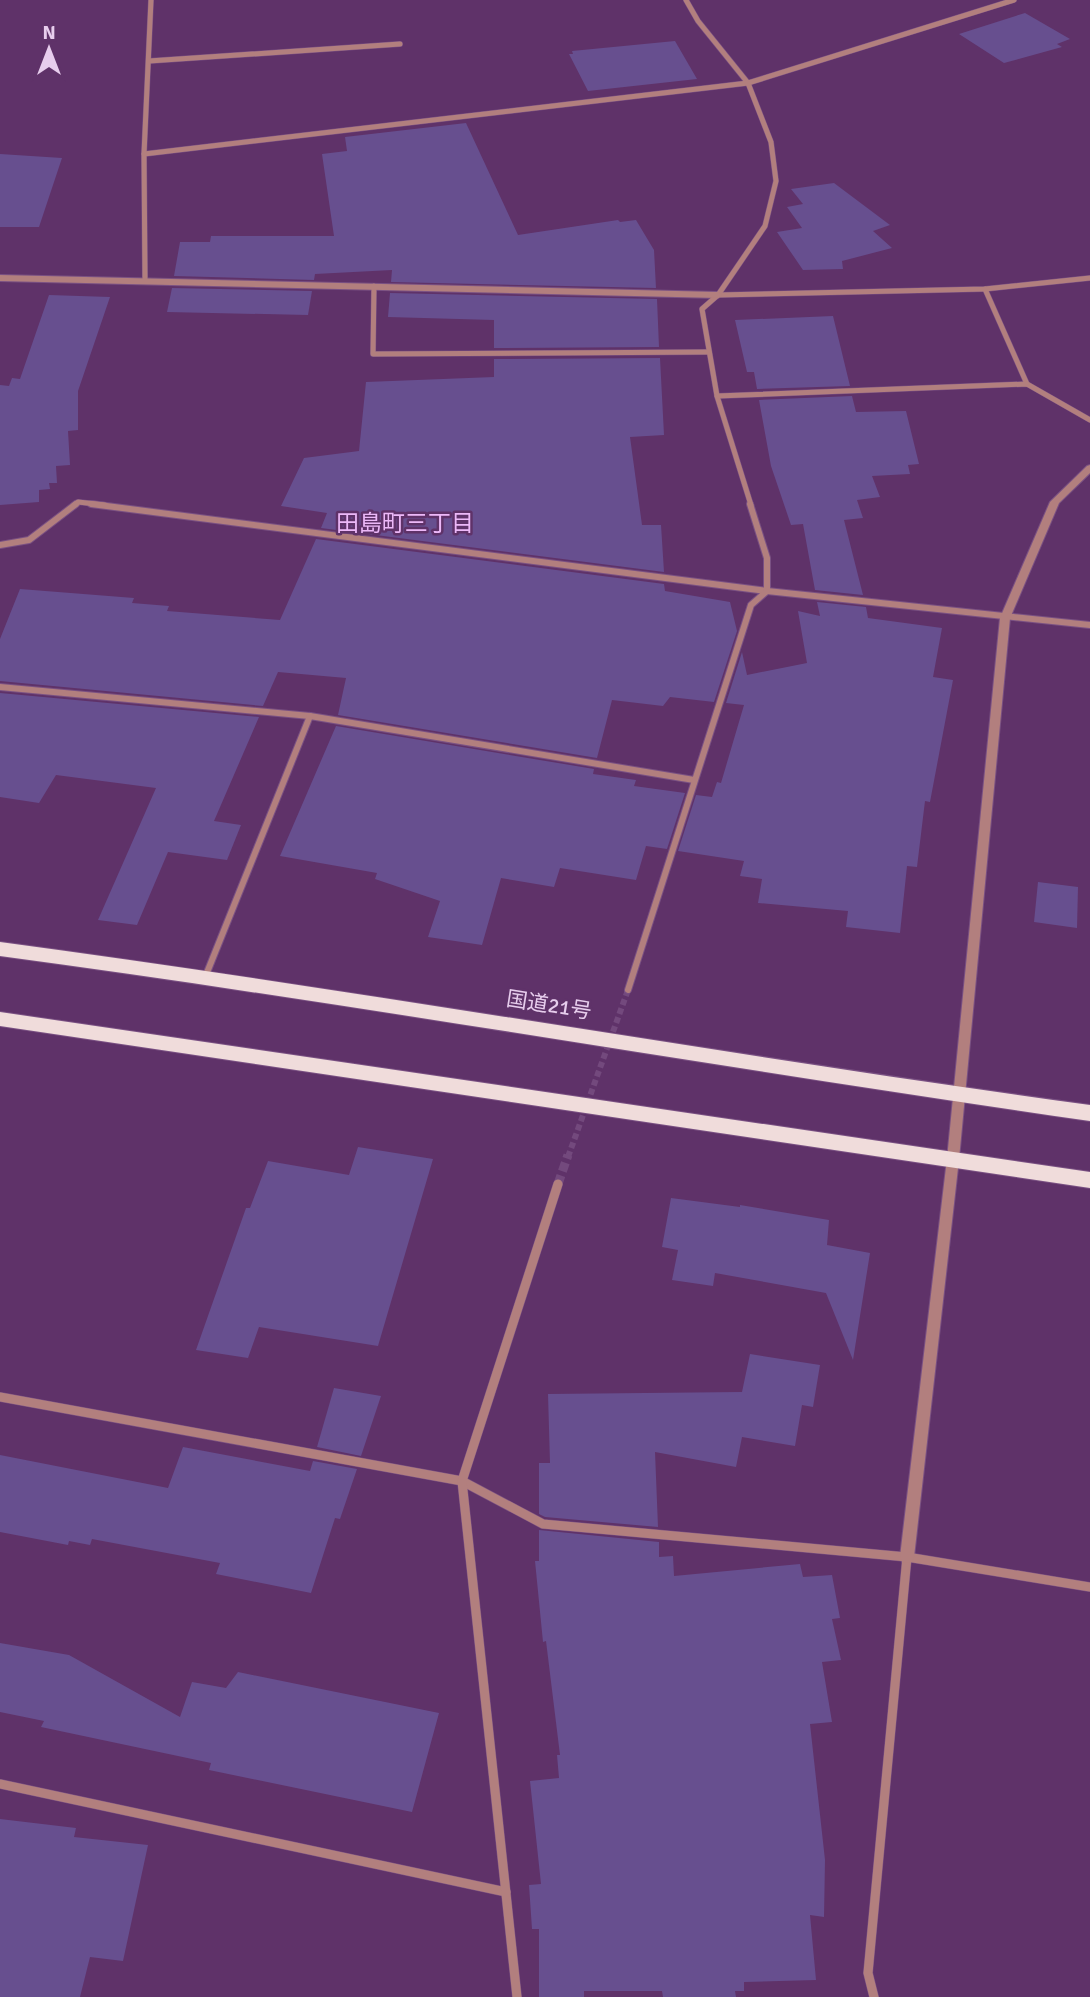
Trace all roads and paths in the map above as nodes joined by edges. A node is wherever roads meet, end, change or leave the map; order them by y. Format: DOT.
graph roads {
  1 [pos="151,0"];
  2 [pos="686,0"];
  3 [pos="1014,0"];
  4 [pos="400,44"];
  5 [pos="149,61"];
  6 [pos="748,83"];
  7 [pos="144,154"];
  8 [pos="0,278"];
  9 [pos="1090,278"];
  10 [pos="145,280"];
  11 [pos="374,286"];
  12 [pos="985,289"];
  13 [pos="718,295"];
  14 [pos="709,352"];
  15 [pos="1027,384"];
  16 [pos="717,396"];
  17 [pos="1090,420"];
  18 [pos="1090,468"];
  19 [pos="0,545"];
  20 [pos="767,591"];
  21 [pos="1005,618"];
  22 [pos="1090,625"];
  23 [pos="0,687"];
  24 [pos="310,716"];
  25 [pos="694,780"];
  26 [pos="0,949"];
  27 [pos="206,975"];
  28 [pos="628,990"];
  29 [pos="0,1019"];
  30 [pos="959,1095"];
  31 [pos="1090,1113"];
  32 [pos="953,1159"];
  33 [pos="1090,1180"];
  34 [pos="558,1184"];
  35 [pos="0,1397"];
  36 [pos="462,1481"];
  37 [pos="907,1557"];
  38 [pos="1090,1587"];
  39 [pos="0,1784"];
  40 [pos="506,1892"];
  41 [pos="517,1997"];
  42 [pos="874,1997"];
  1 -- 5 [label="street"];
  2 -- 6 [label="street"];
  3 -- 6 [label="street"];
  4 -- 5 [label="street"];
  5 -- 7 [label="street"];
  6 -- 7 [label="street"];
  6 -- 13 [label="street"];
  7 -- 10 [label="street"];
  8 -- 10 [label="street"];
  9 -- 12 [label="street"];
  10 -- 11 [label="street"];
  11 -- 13 [label="street"];
  11 -- 14 [label="street"];
  12 -- 13 [label="street"];
  12 -- 15 [label="street"];
  13 -- 14 [label="street"];
  14 -- 16 [label="street"];
  15 -- 16 [label="street"];
  15 -- 17 [label="street"];
  16 -- 20 [label="street"];
  18 -- 21 [label="street"];
  19 -- 20 [label="street"];
  20 -- 21 [label="street"];
  20 -- 25 [label="street"];
  21 -- 22 [label="street"];
  21 -- 30 [label="street"];
  23 -- 24 [label="street"];
  24 -- 25 [label="street"];
  24 -- 27 [label="street"];
  25 -- 28 [label="street"];
  26 -- 27 [label="highway, 国道21号"];
  27 -- 30 [label="highway, 国道21号"];
  29 -- 32 [label="highway"];
  30 -- 31 [label="highway, 国道21号"];
  30 -- 32 [label="street"];
  32 -- 33 [label="highway"];
  32 -- 37 [label="street"];
  34 -- 36 [label="street"];
  35 -- 36 [label="street"];
  36 -- 37 [label="street"];
  36 -- 40 [label="street"];
  37 -- 38 [label="street"];
  37 -- 42 [label="street"];
  39 -- 40 [label="street"];
  40 -- 41 [label="street"];
}
